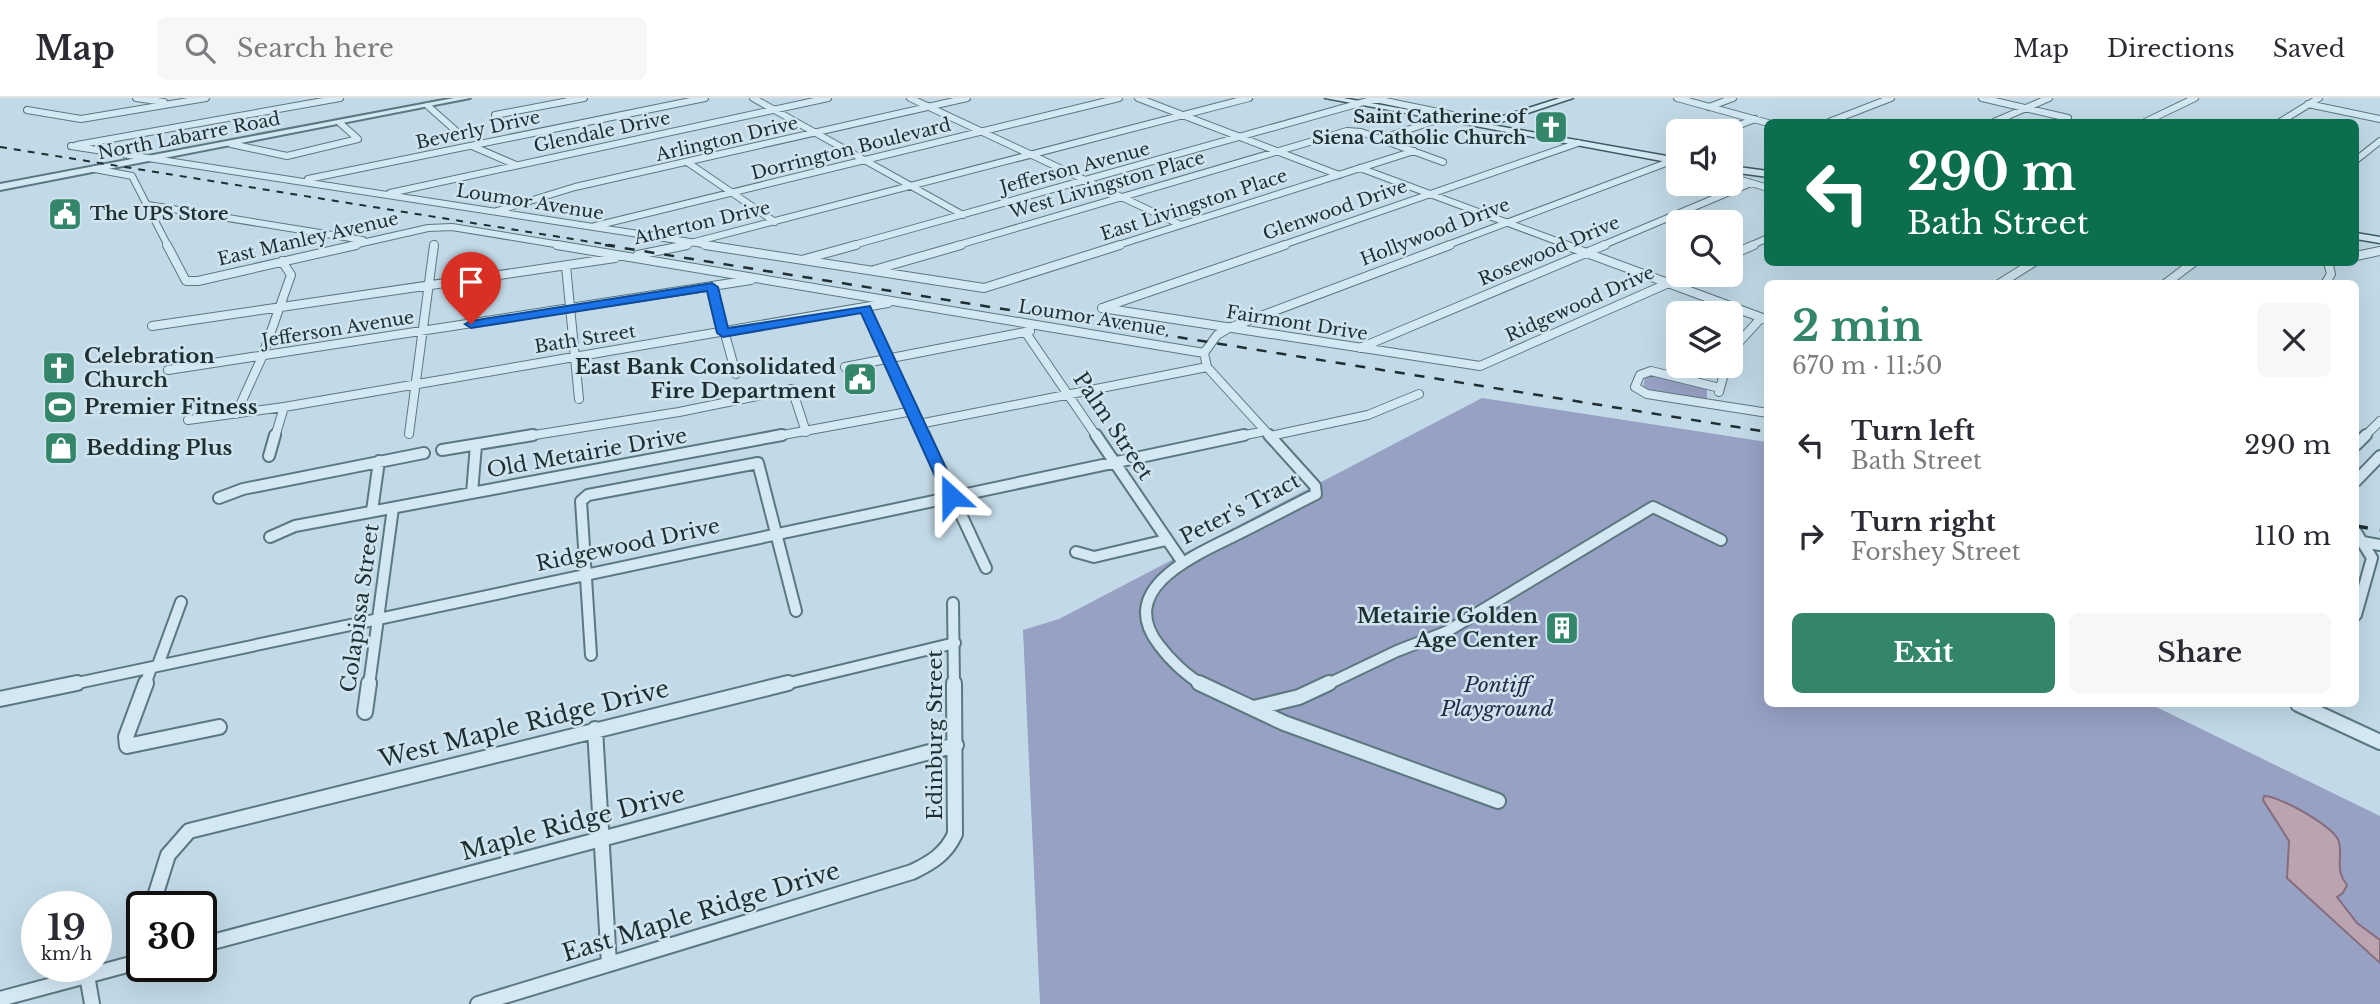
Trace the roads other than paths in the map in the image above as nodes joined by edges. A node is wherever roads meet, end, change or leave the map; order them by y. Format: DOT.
graph roads {
  1 [pos="136,98"];
  2 [pos="206,98"];
  3 [pos="340,98"];
  4 [pos="466,98"];
  5 [pos="584,98"];
  6 [pos="705,98"];
  7 [pos="753,98"];
  8 [pos="828,98"];
  9 [pos="910,98"];
  10 [pos="967,98"];
  11 [pos="1119,98"];
  12 [pos="1138,98"];
  13 [pos="1249,98"];
  14 [pos="1328,98"];
  15 [pos="1374,98"];
  16 [pos="1539,98"];
  17 [pos="1569,98"];
  18 [pos="1677,98"];
  19 [pos="1690,98"];
  20 [pos="1733,98"];
  21 [pos="1891,98"];
  22 [pos="1982,98"];
  23 [pos="2049,98"];
  24 [pos="2195,98"];
  25 [pos="2319,98"];
  26 [pos="174,103"];
  27 [pos="1359,103"];
  28 [pos="2308,104"];
  29 [pos="428,106"];
  30 [pos="1712,106"];
  31 [pos="929,107"];
  32 [pos="2026,108"];
  33 [pos="775,109"];
  34 [pos="27,110"];
  35 [pos="1185,115"];
  36 [pos="495,116"];
  37 [pos="2068,118"];
  38 [pos="1440,119"];
  39 [pos="1755,119"];
  40 [pos="1767,119"];
  41 [pos="1837,119"];
  42 [pos="2001,119"];
  43 [pos="2151,119"];
  44 [pos="2285,119"];
  45 [pos="2380,119"];
  46 [pos="1478,122"];
  47 [pos="1764,122"];
  48 [pos="340,123"];
  49 [pos="1743,124"];
  50 [pos="455,130"];
  51 [pos="982,131"];
  52 [pos="815,133"];
  53 [pos="1244,138"];
  54 [pos="1380,139"];
  55 [pos="2380,141"];
  56 [pos="1578,143"];
  57 [pos="231,144"];
  58 [pos="471,146"];
  59 [pos="1278,151"];
  60 [pos="1414,151"];
  61 [pos="1032,155"];
  62 [pos="2359,158"];
  63 [pos="148,159"];
  64 [pos="1666,159"];
  65 [pos="864,161"];
  66 [pos="687,162"];
  67 [pos="1443,162"];
  68 [pos="516,165"];
  69 [pos="1666,165"];
  70 [pos="1360,168"];
  71 [pos="95,169"];
  72 [pos="1743,171"];
  73 [pos="1764,173"];
  74 [pos="1339,175"];
  75 [pos="299,181"];
  76 [pos="1087,181"];
  77 [pos="1743,181"];
  78 [pos="1751,183"];
  79 [pos="0,187"];
  80 [pos="912,187"];
  81 [pos="1764,187"];
  82 [pos="733,193"];
  83 [pos="382,194"];
  84 [pos="1429,194"];
  85 [pos="1123,198"];
  86 [pos="148,205"];
  87 [pos="494,212"];
  88 [pos="963,215"];
  89 [pos="775,222"];
  90 [pos="1505,222"];
  91 [pos="1181,225"];
  92 [pos="435,227"];
  93 [pos="589,228"];
  94 [pos="2359,236"];
  95 [pos="1764,240"];
  96 [pos="2380,240"];
  97 [pos="366,241"];
  98 [pos="690,244"];
  99 [pos="434,245"];
  100 [pos="1743,249"];
  101 [pos="2380,251"];
  102 [pos="1586,253"];
  103 [pos="2359,256"];
  104 [pos="625,257"];
  105 [pos="282,261"];
  106 [pos="800,261"];
  107 [pos="566,266"];
  108 [pos="2027,266"];
  109 [pos="2189,266"];
  110 [pos="871,271"];
  111 [pos="760,279"];
  112 [pos="2006,280"];
  113 [pos="2170,280"];
  114 [pos="1666,283"];
  115 [pos="1666,285"];
  116 [pos="428,286"];
  117 [pos="712,287"];
  118 [pos="1676,287"];
  119 [pos="984,288"];
  120 [pos="891,301"];
  121 [pos="280,307"];
  122 [pos="571,308"];
  123 [pos="1102,308"];
  124 [pos="865,309"];
  125 [pos="1764,319"];
  126 [pos="1038,325"];
  127 [pos="152,326"];
  128 [pos="1229,328"];
  129 [pos="421,332"];
  130 [pos="723,333"];
  131 [pos="1027,333"];
  132 [pos="1743,339"];
  133 [pos="1358,349"];
  134 [pos="1204,353"];
  135 [pos="574,356"];
  136 [pos="262,357"];
  137 [pos="887,359"];
  138 [pos="1487,365"];
  139 [pos="845,367"];
  140 [pos="1207,367"];
  141 [pos="168,370"];
  142 [pos="736,374"];
  143 [pos="1723,378"];
  144 [pos="414,384"];
  145 [pos="1720,388"];
  146 [pos="1069,394"];
  147 [pos="1419,394"];
  148 [pos="579,399"];
  149 [pos="1715,405"];
  150 [pos="284,407"];
  151 [pos="913,411"];
  152 [pos="1764,412"];
  153 [pos="236,414"];
  154 [pos="188,420"];
  155 [pos="2380,421"];
  156 [pos="919,424"];
  157 [pos="806,432"];
  158 [pos="1268,433"];
  159 [pos="408,434"];
  160 [pos="2359,442"];
  161 [pos="477,445"];
  162 [pos="442,450"];
  163 [pos="425,453"];
  164 [pos="269,456"];
  165 [pos="2380,456"];
  166 [pos="379,461"];
  167 [pos="1113,461"];
  168 [pos="2359,478"];
  169 [pos="472,494"];
  170 [pos="951,496"];
  171 [pos="219,498"];
  172 [pos="393,508"];
  173 [pos="372,511"];
  174 [pos="777,534"];
  175 [pos="2359,536"];
  176 [pos="270,537"];
  177 [pos="1166,540"];
  178 [pos="1721,540"];
  179 [pos="2363,542"];
  180 [pos="2380,545"];
  181 [pos="1076,552"];
  182 [pos="1181,560"];
  183 [pos="986,568"];
  184 [pos="586,574"];
  185 [pos="181,602"];
  186 [pos="953,603"];
  187 [pos="2359,604"];
  188 [pos="796,611"];
  189 [pos="377,619"];
  190 [pos="954,643"];
  191 [pos="591,655"];
  192 [pos="154,666"];
  193 [pos="0,699"];
  194 [pos="1254,708"];
  195 [pos="2329,710"];
  196 [pos="365,712"];
  197 [pos="219,727"];
  198 [pos="595,729"];
  199 [pos="2380,742"];
  200 [pos="956,746"];
  201 [pos="1498,801"];
  202 [pos="601,839"];
  203 [pos="936,860"];
  204 [pos="157,891"];
  205 [pos="217,941"];
  206 [pos="609,964"];
  207 [pos="62,982"];
  208 [pos="88,982"];
  209 [pos="0,999"];
  210 [pos="92,1004"];
  211 [pos="478,1004"];
  1 -- 26 [label="street"];
  2 -- 26 [label="street"];
  3 -- 63 [label="street, Loumor Avenue"];
  4 -- 29 [label="street, North Labarre Road"];
  5 -- 36 [label="street"];
  6 -- 58 [label="street, Beverly Drive"];
  7 -- 33 [label="street"];
  8 -- 33 [label="street, Glendale Drive"];
  9 -- 31 [label="street"];
  10 -- 31 [label="street, Arlington Drive"];
  11 -- 51 [label="street, Dorrington Boulevard"];
  12 -- 35 [label="street"];
  13 -- 35 [label="street, Atherton Drive"];
  14 -- 27 [label="main road"];
  15 -- 27 [label="street, Jefferson Avenue"];
  15 -- 46 [label="street"];
  16 -- 46 [label="main road"];
  17 -- 46 [label="main road"];
  18 -- 30 [label="street"];
  19 -- 30 [label="street"];
  20 -- 30 [label="street"];
  21 -- 41 [label="street"];
  22 -- 32 [label="street"];
  23 -- 32 [label="street"];
  24 -- 43 [label="street"];
  25 -- 28 [label="street"];
  26 -- 34 [label="street"];
  27 -- 38 [label="main road"];
  27 -- 53 [label="street, Jefferson Avenue"];
  28 -- 44 [label="street"];
  28 -- 45 [label="street"];
  29 -- 48 [label="street, North Labarre Road"];
  29 -- 50 [label="street"];
  30 -- 39 [label="street"];
  30 -- 40 [label="street"];
  31 -- 51 [label="street"];
  31 -- 52 [label="street, Arlington Drive"];
  32 -- 37 [label="street"];
  32 -- 42 [label="street"];
  33 -- 52 [label="street"];
  33 -- 68 [label="street, Glendale Drive"];
  35 -- 53 [label="street"];
  35 -- 61 [label="street, Atherton Drive"];
  38 -- 46 [label="main road"];
  38 -- 54 [label="street"];
  39 -- 47 [label="street"];
  39 -- 49 [label="street"];
  46 -- 56 [label="main road"];
  48 -- 57 [label="street, North Labarre Road"];
  48 -- 57 [label="street"];
  51 -- 61 [label="street"];
  51 -- 65 [label="street, Dorrington Boulevard"];
  52 -- 65 [label="street"];
  52 -- 66 [label="street, Arlington Drive"];
  53 -- 59 [label="street"];
  53 -- 76 [label="street, Jefferson Avenue"];
  54 -- 59 [label="street, West Livingston Place"];
  54 -- 60 [label="street"];
  55 -- 62 [label="street"];
  56 -- 64 [label="main road"];
  56 -- 84 [label="street, Glenwood Drive"];
  57 -- 63 [label="street, North Labarre Road"];
  58 -- 68 [label="street"];
  58 -- 75 [label="street, Beverly Drive"];
  59 -- 74 [label="street"];
  59 -- 85 [label="street, West Livingston Place"];
  60 -- 67 [label="street"];
  60 -- 70 [label="street, East Livingston Place"];
  61 -- 76 [label="street"];
  61 -- 80 [label="street, Atherton Drive"];
  63 -- 71 [label="street, North Labarre Road"];
  63 -- 75 [label="street, Loumor Avenue"];
  65 -- 80 [label="street"];
  65 -- 82 [label="street, Dorrington Boulevard"];
  66 -- 82 [label="street"];
  66 -- 87 [label="street, Arlington Drive"];
  68 -- 83 [label="street, Glendale Drive"];
  69 -- 90 [label="street, Hollywood Drive"];
  70 -- 74 [label="street, East Livingston Place"];
  70 -- 84 [label="street"];
  71 -- 79 [label="street, North Labarre Road"];
  71 -- 86 [label="street"];
  72 -- 73 [label="main road"];
  74 -- 91 [label="street, East Livingston Place"];
  75 -- 83 [label="street, Loumor Avenue"];
  76 -- 85 [label="street"];
  76 -- 88 [label="street, Jefferson Avenue"];
  77 -- 78 [label="street"];
  78 -- 81 [label="street"];
  78 -- 102 [label="street, Rosewood Drive"];
  80 -- 88 [label="street"];
  80 -- 89 [label="street, Atherton Drive"];
  82 -- 89 [label="street"];
  82 -- 93 [label="street, Dorrington Boulevard"];
  83 -- 87 [label="street, Loumor Avenue"];
  84 -- 90 [label="street"];
  84 -- 123 [label="street, Glenwood Drive"];
  85 -- 91 [label="street"];
  85 -- 110 [label="street, West Livingston Place"];
  86 -- 97 [label="street"];
  86 -- 105 [label="street, East Manley Avenue"];
  87 -- 93 [label="street, Loumor Avenue"];
  88 -- 106 [label="street, Jefferson Avenue"];
  89 -- 98 [label="street, Atherton Drive"];
  90 -- 102 [label="street"];
  90 -- 128 [label="street, Hollywood Drive"];
  91 -- 119 [label="street, East Livingston Place"];
  92 -- 97 [label="street, East Manley Avenue"];
  92 -- 104 [label="street, Loumor Avenue"];
  93 -- 98 [label="street, Loumor Avenue"];
  94 -- 96 [label="main road"];
  95 -- 100 [label="street"];
  97 -- 105 [label="street, East Manley Avenue"];
  98 -- 104 [label="street, Atherton Drive"];
  98 -- 106 [label="street, Loumor Avenue"];
  99 -- 116 [label="street"];
  101 -- 103 [label="street"];
  102 -- 114 [label="street"];
  102 -- 133 [label="street, Rosewood Drive"];
  104 -- 107 [label="street, Atherton Drive"];
  104 -- 111 [label="street, Loumor Avenue"];
  105 -- 121 [label="street"];
  106 -- 110 [label="street, Loumor Avenue"];
  107 -- 116 [label="street, Atherton Drive"];
  107 -- 122 [label="street"];
  108 -- 112 [label="street"];
  109 -- 113 [label="street"];
  110 -- 119 [label="street, Loumor Avenue"];
  111 -- 117 [label="street, Jefferson Avenue"];
  111 -- 120 [label="street, Loumor Avenue"];
  115 -- 138 [label="street, Ridgewood Drive"];
  116 -- 121 [label="street, Atherton Drive"];
  116 -- 129 [label="street"];
  117 -- 122 [label="street, Jefferson Avenue"];
  117 -- 130 [label="street"];
  118 -- 125 [label="street"];
  120 -- 124 [label="street, Bath Street"];
  120 -- 126 [label="street, Loumor Avenue"];
  121 -- 127 [label="street, Atherton Drive"];
  121 -- 136 [label="street"];
  122 -- 129 [label="street, Jefferson Avenue"];
  122 -- 135 [label="street"];
  123 -- 128 [label="street, Fairmont Drive"];
  124 -- 130 [label="street, Bath Street"];
  124 -- 137 [label="street"];
  125 -- 132 [label="street"];
  126 -- 131 [label="street"];
  126 -- 134 [label="street, Loumor Avenue"];
  128 -- 133 [label="street, Fairmont Drive"];
  128 -- 134 [label="street, Hollywood Drive"];
  129 -- 136 [label="street, Jefferson Avenue"];
  129 -- 144 [label="street"];
  130 -- 135 [label="street, Bath Street"];
  130 -- 142 [label="street"];
  131 -- 137 [label="street"];
  131 -- 146 [label="street, Palm Street"];
  133 -- 138 [label="street, Fairmont Drive"];
  134 -- 140 [label="street"];
  135 -- 144 [label="street, Bath Street"];
  135 -- 148 [label="street"];
  136 -- 141 [label="street, Jefferson Avenue"];
  136 -- 153 [label="street"];
  137 -- 139 [label="street"];
  137 -- 151 [label="street"];
  140 -- 146 [label="street"];
  140 -- 158 [label="street"];
  143 -- 145 [label="street"];
  144 -- 150 [label="street, Bath Street"];
  144 -- 159 [label="street"];
  145 -- 149 [label="street"];
  145 -- 149 [label="street"];
  146 -- 156 [label="street"];
  146 -- 167 [label="street, Palm Street"];
  147 -- 158 [label="street, Ridgewood Drive"];
  149 -- 152 [label="street"];
  150 -- 153 [label="street, Bath Street"];
  150 -- 164 [label="street"];
  151 -- 156 [label="street"];
  151 -- 157 [label="street, Old Metairie Drive"];
  153 -- 154 [label="street"];
  155 -- 160 [label="street"];
  156 -- 170 [label="street"];
  157 -- 161 [label="street"];
  157 -- 169 [label="street, Old Metairie Drive"];
  158 -- 167 [label="street, Ridgewood Drive"];
  158 -- 182 [label="street, Peter's Tract"];
  161 -- 162 [label="street"];
  161 -- 169 [label="street"];
  163 -- 166 [label="street"];
  165 -- 168 [label="street"];
  166 -- 171 [label="street"];
  166 -- 173 [label="street, Colapissa Street"];
  167 -- 170 [label="street, Ridgewood Drive"];
  167 -- 177 [label="street, Palm Street"];
  169 -- 172 [label="street, Old Metairie Drive"];
  170 -- 174 [label="street, Ridgewood Drive"];
  170 -- 183 [label="street"];
  172 -- 173 [label="street, Old Metairie Drive"];
  172 -- 189 [label="street, Colapissa Street"];
  173 -- 176 [label="street, Old Metairie Drive"];
  174 -- 184 [label="street, Ridgewood Drive"];
  174 -- 184 [label="street"];
  174 -- 188 [label="street"];
  175 -- 179 [label="street"];
  177 -- 181 [label="street"];
  177 -- 182 [label="street, Palm Street"];
  178 -- 194 [label="street"];
  179 -- 180 [label="street"];
  179 -- 187 [label="street"];
  182 -- 194 [label="street, Peter's Tract"];
  184 -- 189 [label="street, Ridgewood Drive"];
  184 -- 191 [label="street"];
  185 -- 192 [label="street"];
  186 -- 190 [label="street, Edinburg Street"];
  189 -- 192 [label="street, Ridgewood Drive"];
  189 -- 196 [label="street, Colapissa Street"];
  190 -- 198 [label="street, West Maple Ridge Drive"];
  190 -- 200 [label="street, Edinburg Street"];
  192 -- 193 [label="street, Ridgewood Drive"];
  192 -- 197 [label="street"];
  194 -- 201 [label="street, Peter's Tract"];
  195 -- 199 [label="street"];
  198 -- 202 [label="street"];
  198 -- 204 [label="street, West Maple Ridge Drive"];
  200 -- 202 [label="street, Maple Ridge Drive"];
  200 -- 203 [label="street, Edinburg Street"];
  202 -- 205 [label="street, Maple Ridge Drive"];
  202 -- 206 [label="street"];
  203 -- 206 [label="street, East Maple Ridge Drive"];
  206 -- 211 [label="street, East Maple Ridge Drive"];
  207 -- 209 [label="street"];
  208 -- 210 [label="street"];
}
